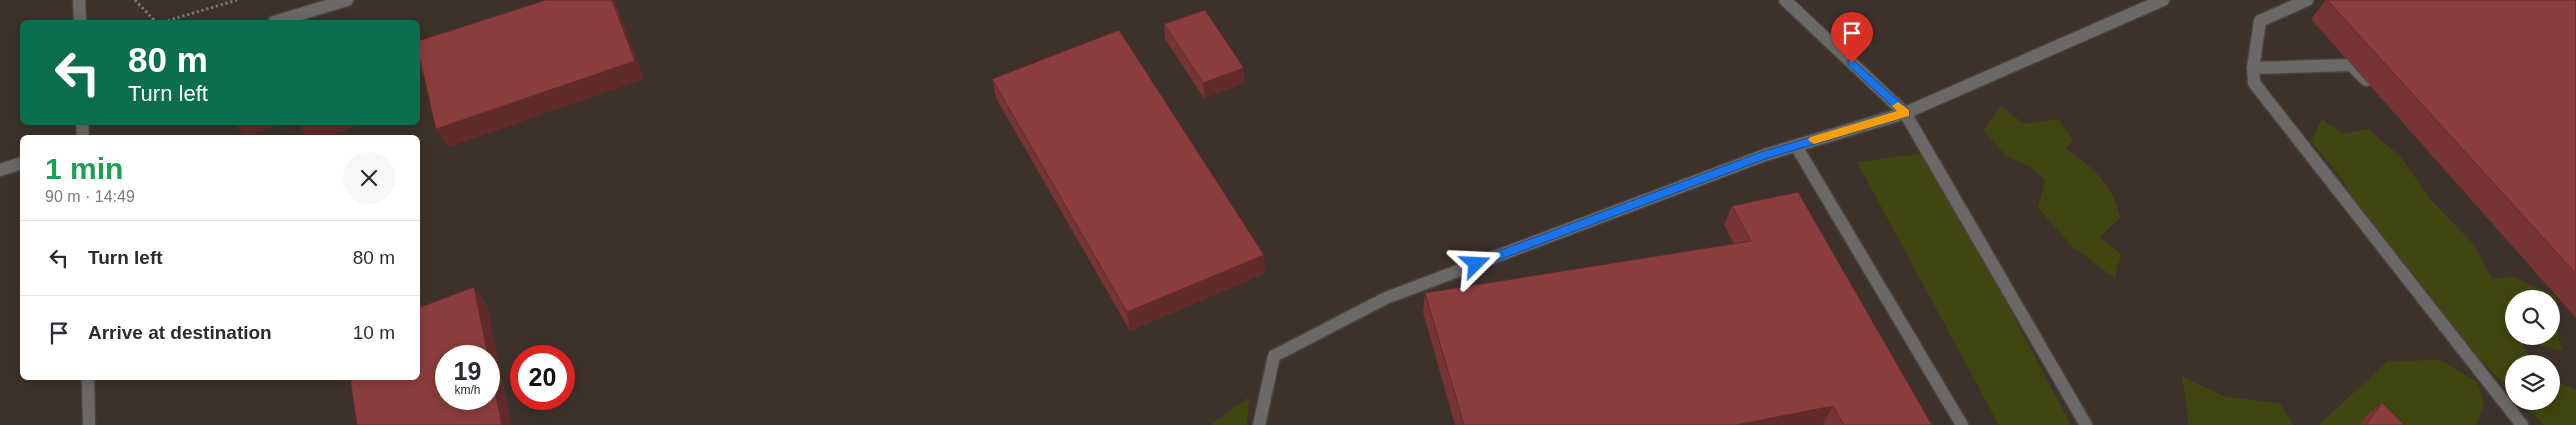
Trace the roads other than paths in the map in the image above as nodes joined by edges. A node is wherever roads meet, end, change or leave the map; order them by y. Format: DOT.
graph roads {
  1 [pos="79,0"];
  2 [pos="347,0"];
  3 [pos="1785,0"];
  4 [pos="2163,0"];
  5 [pos="2306,0"];
  6 [pos="80,20"];
  7 [pos="281,20"];
  8 [pos="2253,68"];
  9 [pos="2371,86"];
  10 [pos="1905,113"];
  11 [pos="1796,146"];
  12 [pos="20,164"];
  13 [pos="0,170"];
  14 [pos="88,380"];
  15 [pos="89,425"];
  16 [pos="1259,425"];
  17 [pos="1962,425"];
  18 [pos="2086,425"];
  19 [pos="2522,425"];
  1 -- 6 [label="lane"];
  2 -- 7 [label="lane"];
  3 -- 10 [label="lane"];
  4 -- 10 [label="lane"];
  5 -- 8 [label="lane"];
  8 -- 9 [label="lane"];
  8 -- 19 [label="lane"];
  10 -- 11 [label="lane"];
  10 -- 18 [label="lane"];
  11 -- 16 [label="lane"];
  11 -- 17 [label="lane"];
  12 -- 13 [label="lane"];
  14 -- 15 [label="lane"];
}
